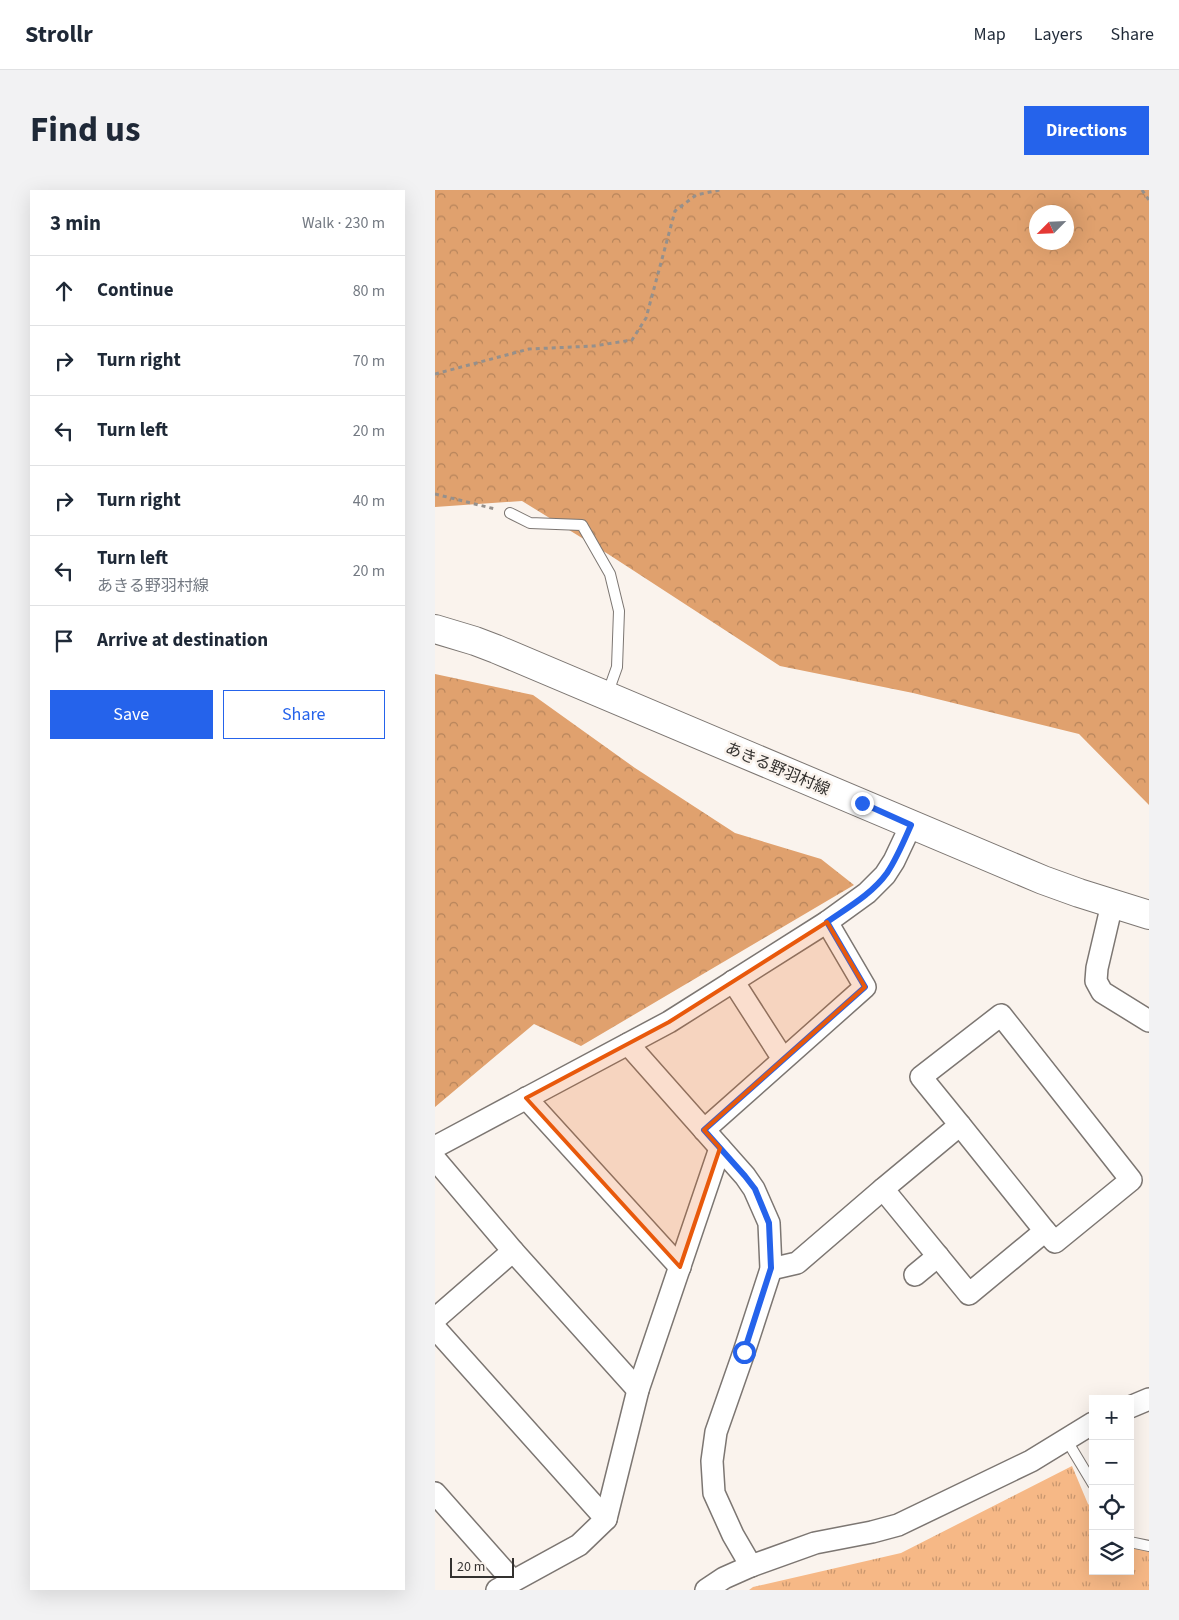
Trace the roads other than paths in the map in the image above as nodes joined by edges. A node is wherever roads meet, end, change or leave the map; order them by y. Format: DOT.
graph roads {
  1 [pos="510,513"];
  2 [pos="435,629"];
  3 [pos="607,696"];
  4 [pos="911,825"];
  5 [pos="1112,904"];
  6 [pos="1149,915"];
  7 [pos="827,922"];
  8 [pos="733,981"];
  9 [pos="1149,1021"];
  10 [pos="628,1044"];
  11 [pos="783,1059"];
  12 [pos="526,1098"];
  13 [pos="960,1125"];
  14 [pos="704,1130"];
  15 [pos="435,1147"];
  16 [pos="720,1148"];
  17 [pos="435,1159"];
  18 [pos="883,1188"];
  19 [pos="1045,1231"];
  20 [pos="513,1250"];
  21 [pos="938,1256"];
  22 [pos="680,1267"];
  23 [pos="771,1268"];
  24 [pos="915,1275"];
  25 [pos="435,1319"];
  26 [pos="435,1328"];
  27 [pos="638,1390"];
  28 [pos="1149,1399"];
  29 [pos="1134,1405"];
  30 [pos="1089,1425"];
  31 [pos="1066,1439"];
  32 [pos="1089,1477"];
  33 [pos="435,1493"];
  34 [pos="606,1519"];
  35 [pos="1134,1543"];
  36 [pos="1149,1546"];
  37 [pos="751,1566"];
  38 [pos="505,1586"];
  39 [pos="706,1590"];
  1 -- 3 [label="lane"];
  2 -- 3 [label="main road, あきる野羽村線"];
  3 -- 4 [label="main road, あきる野羽村線"];
  4 -- 5 [label="main road, あきる野羽村線"];
  4 -- 7 [label="street"];
  5 -- 6 [label="main road, あきる野羽村線"];
  5 -- 9 [label="street"];
  7 -- 8 [label="street"];
  7 -- 11 [label="street"];
  8 -- 10 [label="street"];
  8 -- 11 [label="street"];
  10 -- 12 [label="street"];
  10 -- 14 [label="street"];
  11 -- 14 [label="street"];
  12 -- 15 [label="street"];
  12 -- 22 [label="street"];
  13 -- 18 [label="street"];
  13 -- 19 [label="street"];
  13 -- 19 [label="street"];
  14 -- 16 [label="street"];
  16 -- 22 [label="street"];
  16 -- 23 [label="street"];
  17 -- 20 [label="street"];
  18 -- 21 [label="street"];
  18 -- 23 [label="street"];
  19 -- 21 [label="street"];
  20 -- 25 [label="street"];
  20 -- 27 [label="street"];
  21 -- 24 [label="street"];
  22 -- 27 [label="street"];
  23 -- 37 [label="street"];
  26 -- 34 [label="street"];
  27 -- 34 [label="street"];
  28 -- 29 [label="street"];
  30 -- 31 [label="street"];
  31 -- 32 [label="lane"];
  31 -- 37 [label="street"];
  33 -- 38 [label="street"];
  34 -- 38 [label="street"];
  35 -- 36 [label="lane"];
  37 -- 39 [label="street"];
}
